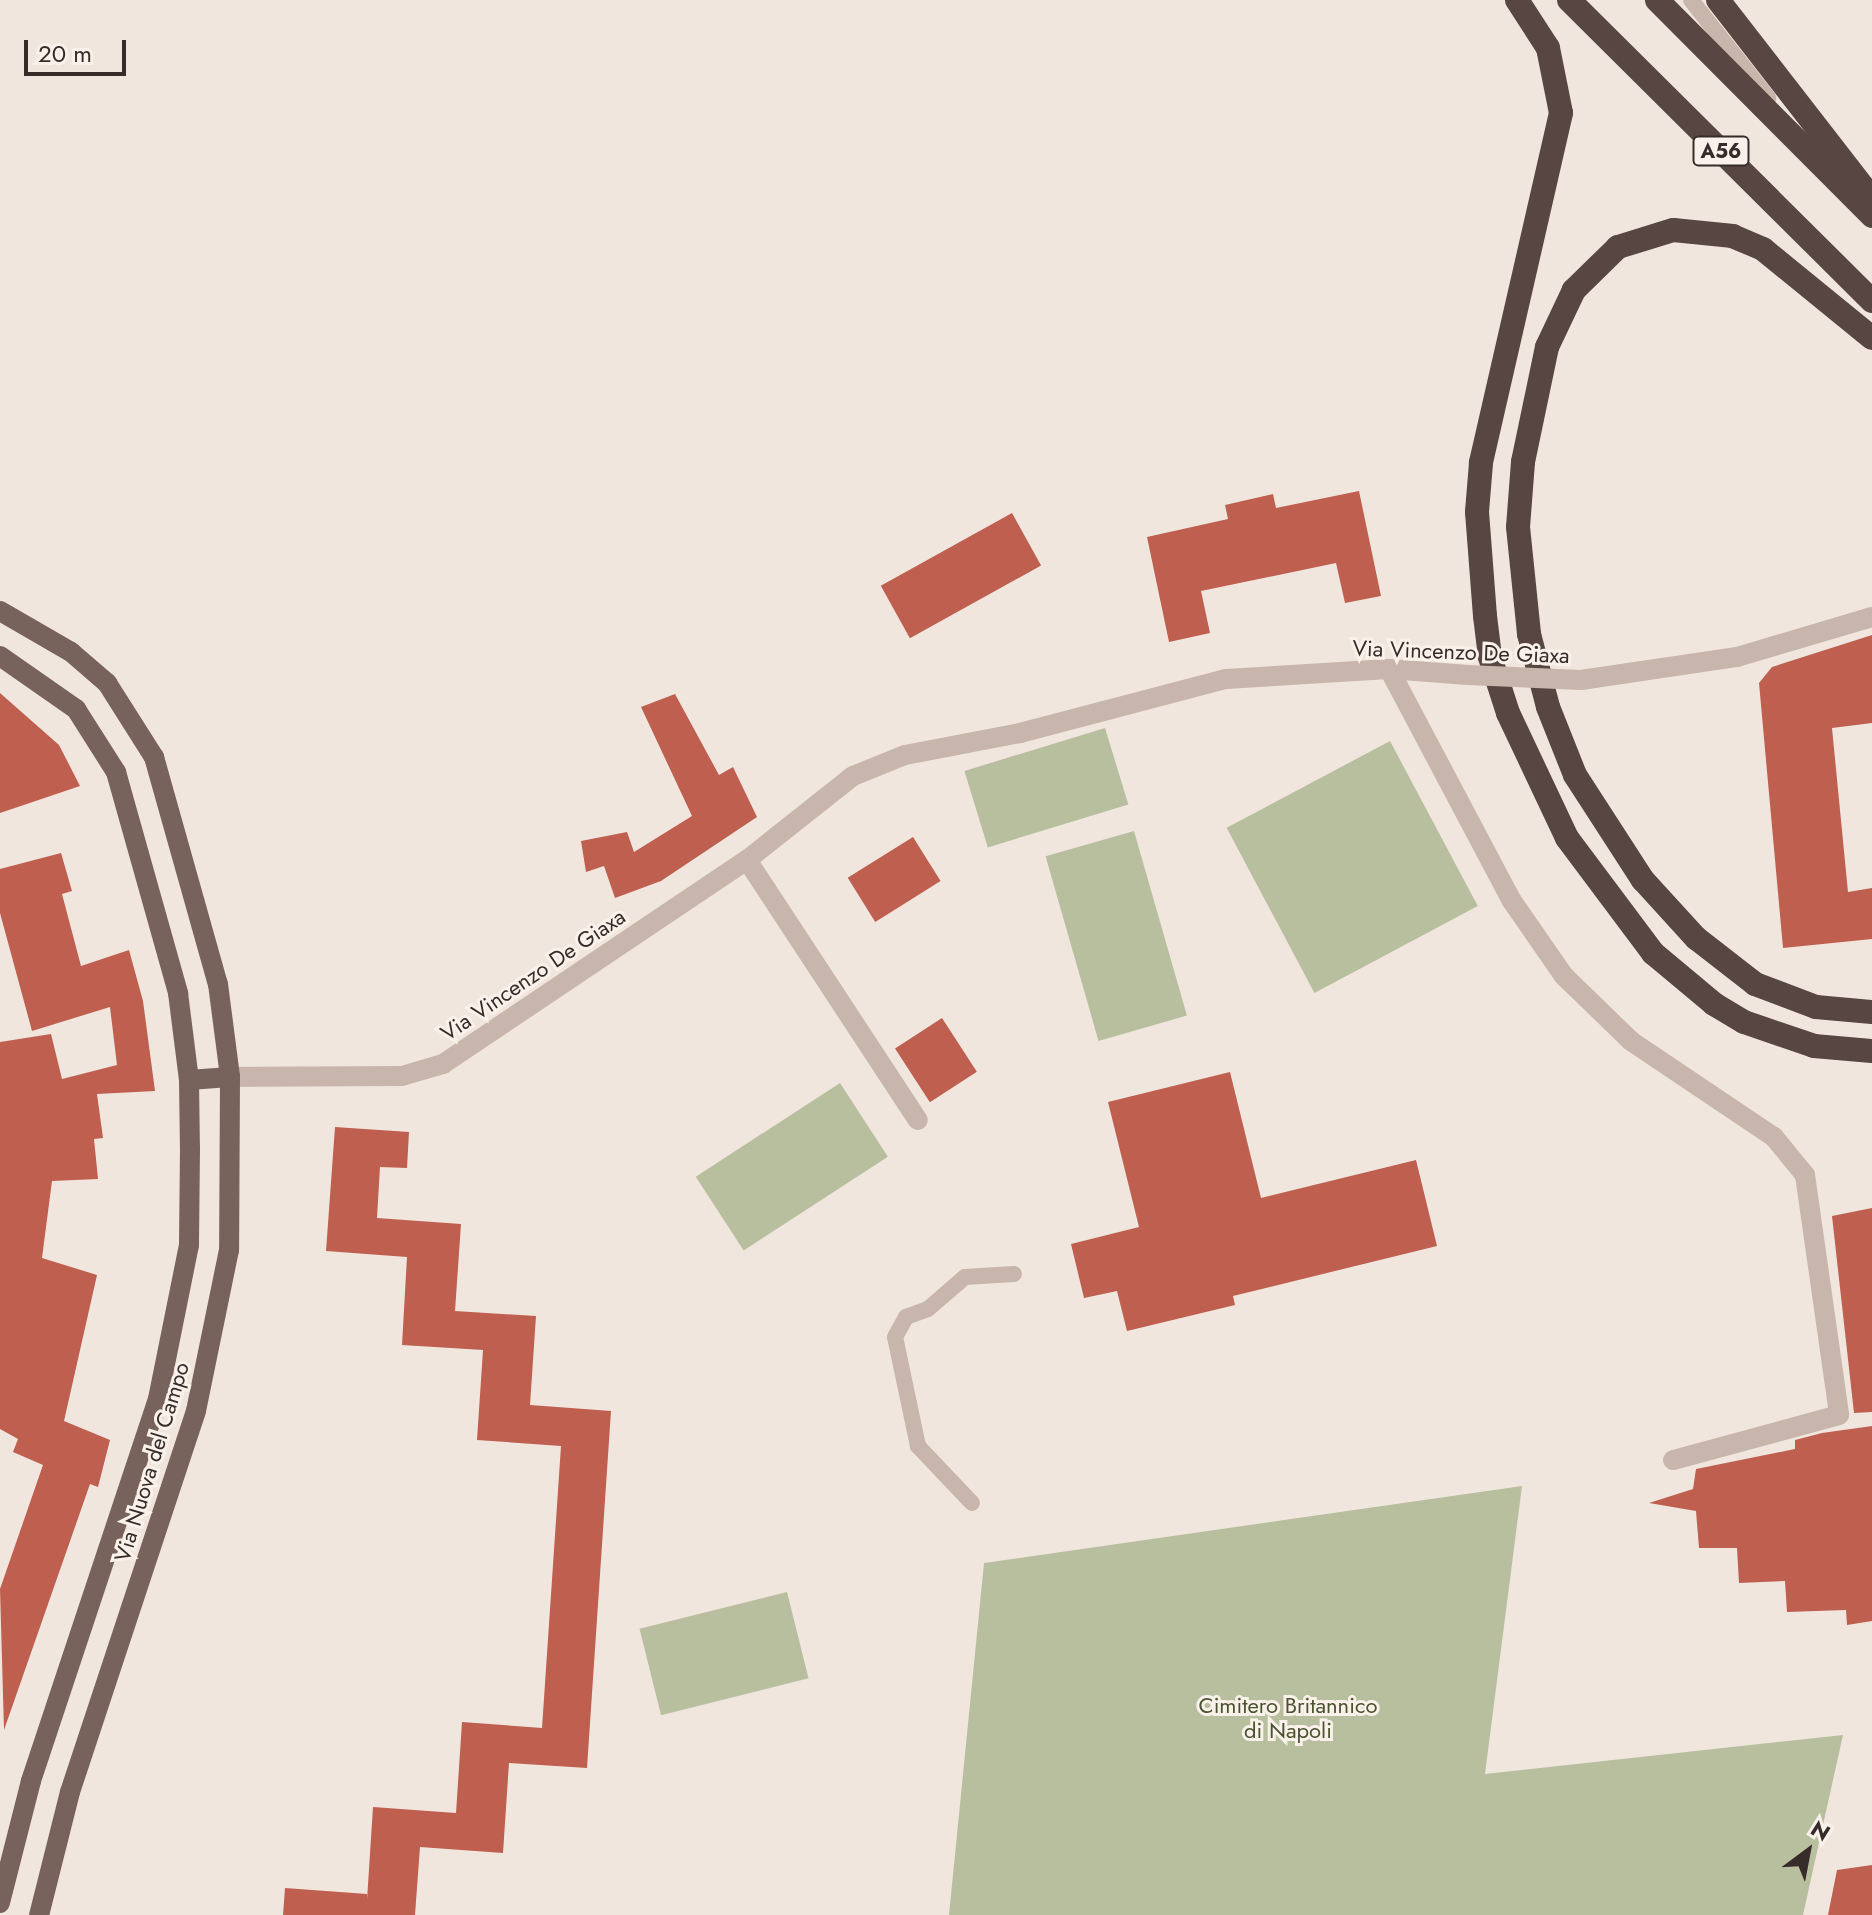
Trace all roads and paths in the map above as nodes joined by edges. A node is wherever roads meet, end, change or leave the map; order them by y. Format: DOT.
graph roads {
  1 [pos="1517,0"];
  2 [pos="1569,0"];
  3 [pos="1657,0"];
  4 [pos="1691,0"];
  5 [pos="1718,0"];
  6 [pos="1816,159"];
  7 [pos="1872,199"];
  8 [pos="1872,216"];
  9 [pos="1872,301"];
  10 [pos="1872,338"];
  11 [pos="0,611"];
  12 [pos="1872,617"];
  13 [pos="0,656"];
  14 [pos="1389,669"];
  15 [pos="747,860"];
  16 [pos="1872,1012"];
  17 [pos="1872,1051"];
  18 [pos="230,1077"];
  19 [pos="189,1080"];
  20 [pos="918,1120"];
  21 [pos="1014,1274"];
  22 [pos="1673,1460"];
  23 [pos="972,1503"];
  24 [pos="0,1903"];
  25 [pos="39,1915"];
  1 -- 17 [label="highway"];
  2 -- 9 [label="highway, A56"];
  3 -- 6 [label="highway, A56"];
  4 -- 6 [label="lane"];
  5 -- 7 [label="highway"];
  6 -- 8 [label="highway, A56"];
  10 -- 16 [label="highway"];
  11 -- 18 [label="main road, Via Nuova del Campo"];
  12 -- 14 [label="street, Via Vincenzo De Giaxa, bridge"];
  13 -- 19 [label="main road, Via Nuova del Campo"];
  14 -- 15 [label="street, Via Vincenzo De Giaxa"];
  14 -- 22 [label="street"];
  15 -- 18 [label="street, Via Vincenzo De Giaxa"];
  15 -- 20 [label="street"];
  18 -- 19 [label="main road"];
  18 -- 25 [label="main road, Via Nuova del Campo"];
  19 -- 24 [label="main road, Via Nuova del Campo"];
  21 -- 23 [label="lane"];
}
